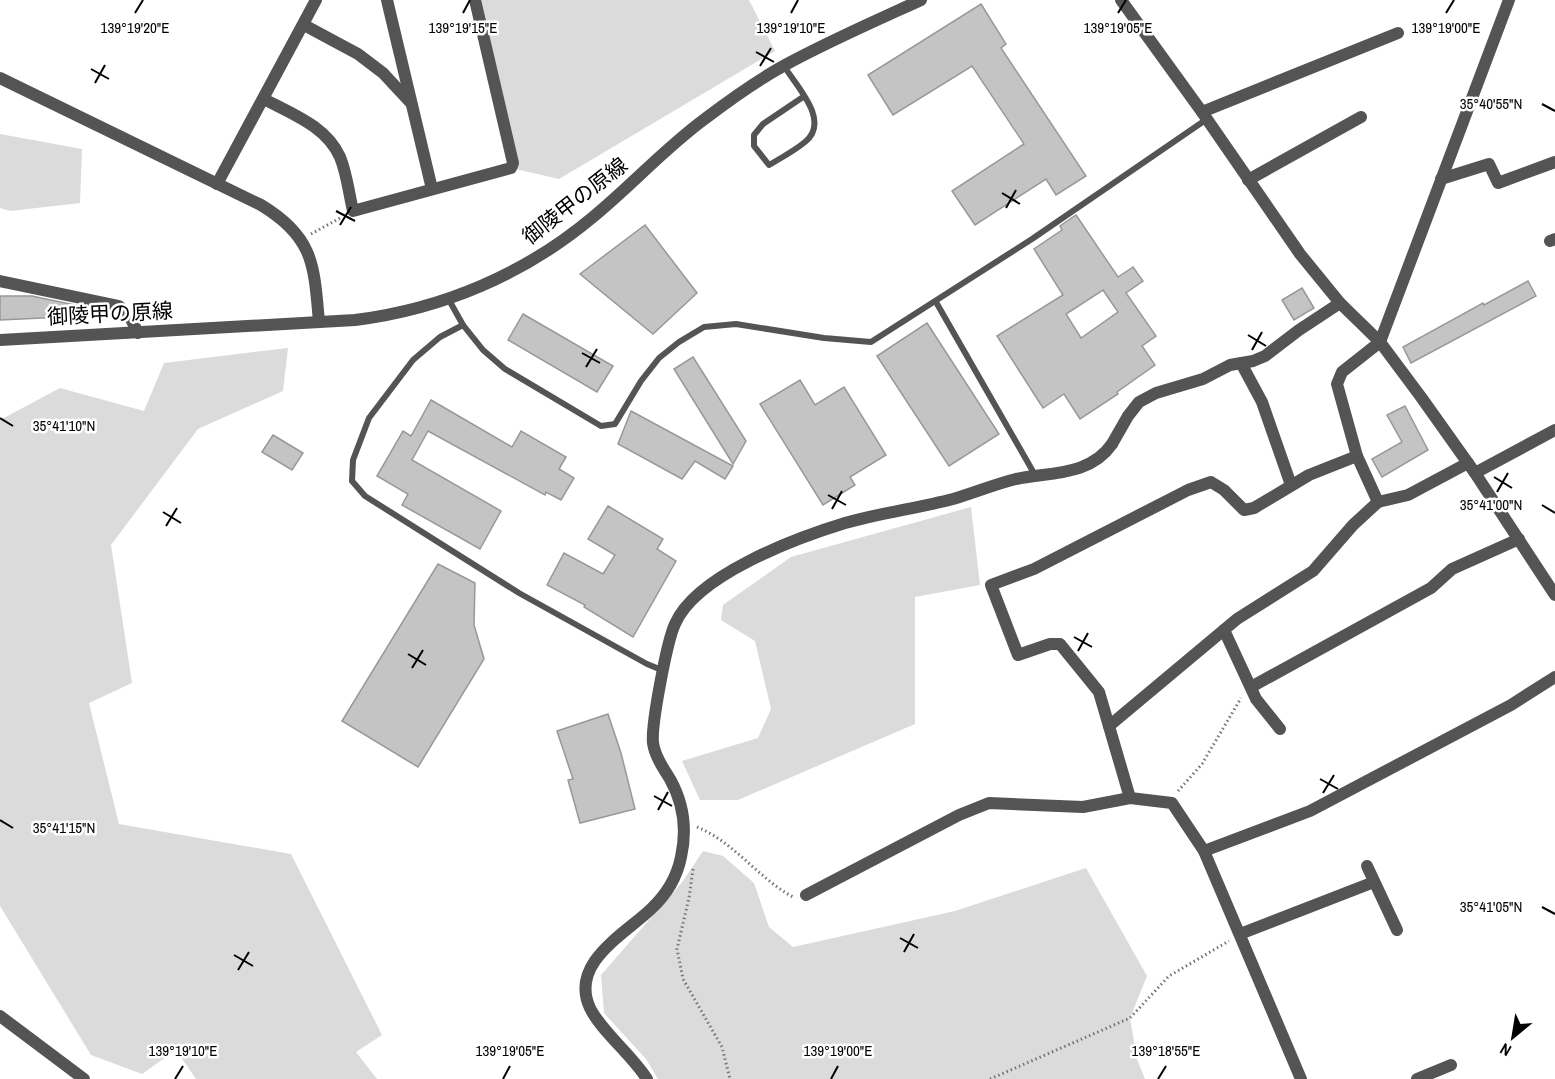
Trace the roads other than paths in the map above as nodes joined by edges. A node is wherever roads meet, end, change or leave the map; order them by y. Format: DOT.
graph roads {
  1 [pos="316,0"];
  2 [pos="387,0"];
  3 [pos="476,0"];
  4 [pos="921,0"];
  5 [pos="1121,0"];
  6 [pos="1509,0"];
  7 [pos="304,25"];
  8 [pos="1398,33"];
  9 [pos="784,66"];
  10 [pos="0,78"];
  11 [pos="803,97"];
  12 [pos="264,99"];
  13 [pos="411,103"];
  14 [pos="1205,116"];
  15 [pos="1361,117"];
  16 [pos="1555,162"];
  17 [pos="1248,180"];
  18 [pos="1441,180"];
  19 [pos="217,184"];
  20 [pos="432,189"];
  21 [pos="0,281"];
  22 [pos="449,300"];
  23 [pos="936,302"];
  24 [pos="1340,303"];
  25 [pos="319,322"];
  26 [pos="463,325"];
  27 [pos="138,333"];
  28 [pos="0,340"];
  29 [pos="1380,342"];
  30 [pos="1241,363"];
  31 [pos="1555,430"];
  32 [pos="1357,456"];
  33 [pos="1472,468"];
  34 [pos="1035,476"];
  35 [pos="1291,485"];
  36 [pos="1378,502"];
  37 [pos="1519,539"];
  38 [pos="1555,596"];
  39 [pos="1224,630"];
  40 [pos="664,670"];
  41 [pos="1555,677"];
  42 [pos="1251,687"];
  43 [pos="1109,726"];
  44 [pos="1280,729"];
  45 [pos="1130,798"];
  46 [pos="1204,851"];
  47 [pos="1367,866"];
  48 [pos="1374,882"];
  49 [pos="806,895"];
  50 [pos="1397,930"];
  51 [pos="1240,934"];
  52 [pos="0,1016"];
  53 [pos="1450,1065"];
  54 [pos="70,1074"];
  55 [pos="84,1079"];
  56 [pos="647,1079"];
  57 [pos="1301,1079"];
  58 [pos="1417,1079"];
  1 -- 7 [label="street"];
  2 -- 13 [label="street"];
  3 -- 20 [label="street"];
  4 -- 9 [label="street, 御陵甲の原線"];
  5 -- 14 [label="street"];
  6 -- 18 [label="street"];
  7 -- 12 [label="street"];
  7 -- 13 [label="street"];
  8 -- 14 [label="street"];
  9 -- 11 [label="lane"];
  9 -- 22 [label="street, 御陵甲の原線"];
  10 -- 19 [label="street"];
  11 -- 11 [label="lane"];
  12 -- 19 [label="street"];
  12 -- 20 [label="street"];
  13 -- 20 [label="street"];
  14 -- 17 [label="street"];
  14 -- 23 [label="lane"];
  15 -- 17 [label="street"];
  16 -- 18 [label="street"];
  17 -- 24 [label="street"];
  18 -- 29 [label="street"];
  19 -- 25 [label="street"];
  21 -- 27 [label="street"];
  22 -- 25 [label="street, 御陵甲の原線"];
  22 -- 26 [label="lane"];
  23 -- 26 [label="lane"];
  23 -- 34 [label="lane"];
  24 -- 29 [label="street"];
  24 -- 30 [label="street"];
  25 -- 27 [label="street, 御陵甲の原線"];
  26 -- 40 [label="lane"];
  27 -- 28 [label="street, 御陵甲の原線"];
  29 -- 32 [label="street"];
  29 -- 33 [label="street"];
  30 -- 34 [label="street"];
  30 -- 35 [label="street"];
  31 -- 33 [label="street"];
  32 -- 35 [label="street"];
  32 -- 36 [label="street"];
  33 -- 36 [label="street"];
  33 -- 37 [label="street"];
  34 -- 40 [label="street"];
  35 -- 43 [label="street"];
  36 -- 39 [label="street"];
  37 -- 38 [label="street"];
  37 -- 42 [label="street"];
  39 -- 42 [label="street"];
  39 -- 43 [label="street"];
  40 -- 56 [label="street"];
  41 -- 46 [label="street"];
  42 -- 44 [label="street"];
  43 -- 45 [label="street"];
  45 -- 46 [label="street"];
  45 -- 49 [label="street"];
  46 -- 51 [label="street"];
  47 -- 48 [label="street"];
  48 -- 50 [label="street"];
  48 -- 51 [label="street"];
  51 -- 57 [label="street"];
  52 -- 54 [label="street"];
  53 -- 58 [label="street"];
  54 -- 55 [label="street"];
}
